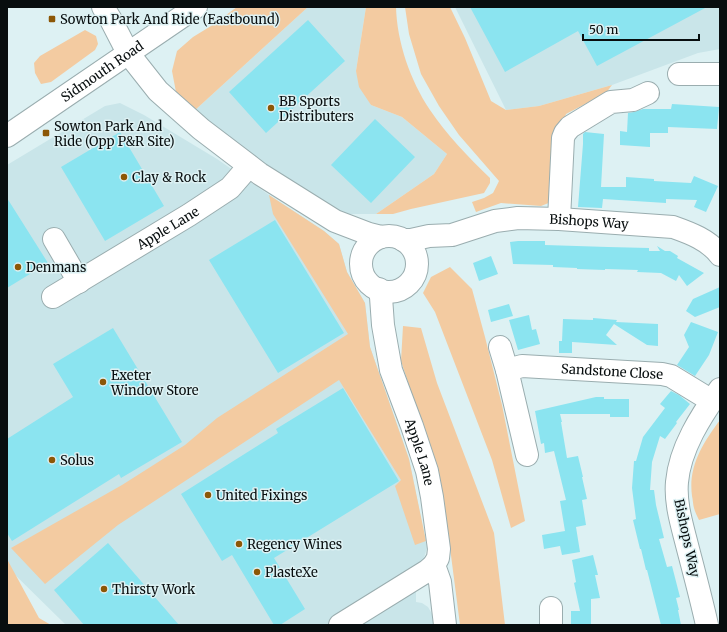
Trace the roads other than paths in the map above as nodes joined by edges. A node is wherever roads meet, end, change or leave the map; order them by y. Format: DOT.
graph roads {
  1 [pos="103,7"];
  2 [pos="196,7"];
  3 [pos="128,53"];
  4 [pos="679,74"];
  5 [pos="720,74"];
  6 [pos="648,93"];
  7 [pos="7,136"];
  8 [pos="249,166"];
  9 [pos="559,219"];
  10 [pos="335,221"];
  11 [pos="452,236"];
  12 [pos="382,237"];
  13 [pos="54,240"];
  14 [pos="403,240"];
  15 [pos="719,252"];
  16 [pos="363,255"];
  17 [pos="417,264"];
  18 [pos="79,282"];
  19 [pos="406,286"];
  20 [pos="379,289"];
  21 [pos="53,297"];
  22 [pos="386,340"];
  23 [pos="500,347"];
  24 [pos="506,370"];
  25 [pos="716,395"];
  26 [pos="527,455"];
  27 [pos="434,566"];
  28 [pos="340,625"];
  29 [pos="445,625"];
  30 [pos="707,625"];
  1 -- 3 [label="street"];
  2 -- 3 [label="street, Sidmouth Road"];
  3 -- 7 [label="street, Sidmouth Road"];
  3 -- 8 [label="street"];
  4 -- 5 [label="street"];
  6 -- 9 [label="street"];
  8 -- 10 [label="street"];
  8 -- 18 [label="street, Apple Lane"];
  9 -- 11 [label="street, Bishops Way"];
  9 -- 15 [label="street, Bishops Way"];
  10 -- 12 [label="street"];
  10 -- 16 [label="street"];
  11 -- 14 [label="street, Bishops Way"];
  11 -- 17 [label="street, Bishops Way"];
  12 -- 14 [label="street"];
  12 -- 16 [label="street"];
  13 -- 18 [label="street"];
  14 -- 17 [label="street"];
  16 -- 20 [label="street"];
  17 -- 19 [label="street"];
  18 -- 21 [label="street, Apple Lane"];
  19 -- 20 [label="street"];
  19 -- 22 [label="street, Apple Lane"];
  20 -- 22 [label="street, Apple Lane"];
  22 -- 27 [label="street, Apple Lane"];
  23 -- 24 [label="street"];
  24 -- 25 [label="street, Sandstone Close"];
  24 -- 26 [label="street"];
  25 -- 30 [label="street, Bishops Way"];
  27 -- 28 [label="street"];
  27 -- 29 [label="street"];
}
